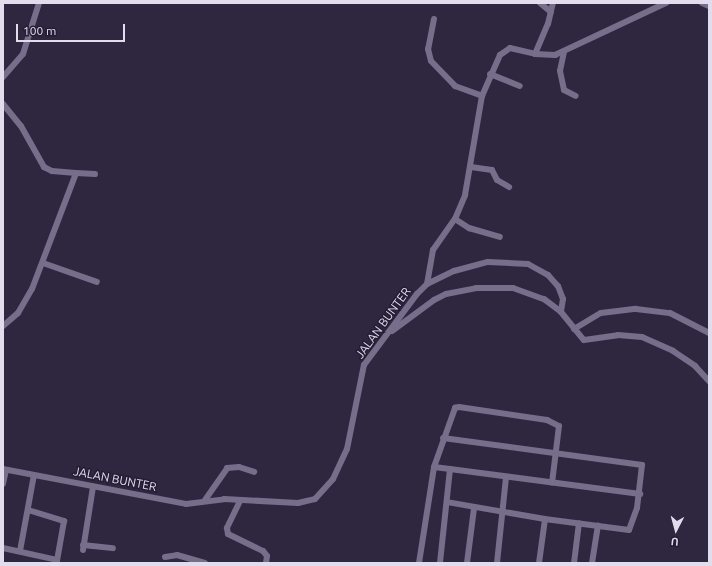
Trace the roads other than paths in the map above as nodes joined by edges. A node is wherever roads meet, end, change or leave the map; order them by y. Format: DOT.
graph roads {
  1 [pos="39,3"];
  2 [pos="540,3"];
  3 [pos="553,3"];
  4 [pos="666,3"];
  5 [pos="702,3"];
  6 [pos="709,6"];
  7 [pos="551,12"];
  8 [pos="434,18"];
  9 [pos="564,52"];
  10 [pos="535,54"];
  11 [pos="490,74"];
  12 [pos="3,77"];
  13 [pos="520,86"];
  14 [pos="482,96"];
  15 [pos="576,96"];
  16 [pos="3,104"];
  17 [pos="470,167"];
  18 [pos="76,173"];
  19 [pos="95,174"];
  20 [pos="509,188"];
  21 [pos="455,219"];
  22 [pos="500,237"];
  23 [pos="43,263"];
  24 [pos="97,282"];
  25 [pos="427,284"];
  26 [pos="561,312"];
  27 [pos="3,326"];
  28 [pos="574,329"];
  29 [pos="709,332"];
  30 [pos="386,335"];
  31 [pos="709,381"];
  32 [pos="443,438"];
  33 [pos="558,453"];
  34 [pos="434,467"];
  35 [pos="450,469"];
  36 [pos="5,470"];
  37 [pos="254,472"];
  38 [pos="34,475"];
  39 [pos="506,477"];
  40 [pos="552,483"];
  41 [pos="3,484"];
  42 [pos="93,487"];
  43 [pos="640,494"];
  44 [pos="205,500"];
  45 [pos="240,501"];
  46 [pos="447,502"];
  47 [pos="474,508"];
  48 [pos="28,510"];
  49 [pos="502,512"];
  50 [pos="545,519"];
  51 [pos="579,523"];
  52 [pos="598,525"];
  53 [pos="3,548"];
  54 [pos="113,548"];
  55 [pos="20,551"];
  56 [pos="165,557"];
  57 [pos="57,562"];
  58 [pos="205,563"];
  59 [pos="266,563"];
  60 [pos="419,563"];
  61 [pos="440,563"];
  62 [pos="467,563"];
  63 [pos="497,563"];
  64 [pos="539,563"];
  65 [pos="574,563"];
  66 [pos="592,563"];
  1 -- 12 [label="street"];
  2 -- 7 [label="street"];
  3 -- 7 [label="street"];
  4 -- 9 [label="street, JALAN BUNTER"];
  5 -- 6 [label="street"];
  7 -- 10 [label="street"];
  8 -- 14 [label="street"];
  9 -- 10 [label="street, JALAN BUNTER"];
  9 -- 15 [label="street"];
  10 -- 11 [label="street, JALAN BUNTER"];
  11 -- 13 [label="street"];
  11 -- 14 [label="street, JALAN BUNTER"];
  14 -- 17 [label="street, JALAN BUNTER"];
  16 -- 18 [label="street"];
  17 -- 20 [label="street"];
  17 -- 21 [label="street, JALAN BUNTER"];
  18 -- 19 [label="street"];
  18 -- 23 [label="street"];
  21 -- 22 [label="street"];
  21 -- 25 [label="street, JALAN BUNTER"];
  23 -- 24 [label="street"];
  23 -- 27 [label="street"];
  25 -- 26 [label="street"];
  25 -- 30 [label="street, JALAN BUNTER"];
  26 -- 28 [label="street"];
  26 -- 30 [label="street"];
  28 -- 29 [label="street"];
  28 -- 31 [label="street"];
  30 -- 45 [label="street, JALAN BUNTER"];
  32 -- 33 [label="street"];
  32 -- 33 [label="street"];
  32 -- 34 [label="street"];
  33 -- 40 [label="street"];
  33 -- 43 [label="street"];
  34 -- 35 [label="street"];
  34 -- 60 [label="street"];
  35 -- 39 [label="street"];
  35 -- 46 [label="street"];
  36 -- 38 [label="street, JALAN BUNTER"];
  36 -- 41 [label="street"];
  37 -- 44 [label="street"];
  38 -- 42 [label="street, JALAN BUNTER"];
  38 -- 48 [label="street"];
  39 -- 40 [label="street"];
  39 -- 49 [label="street"];
  40 -- 43 [label="street"];
  42 -- 44 [label="street, JALAN BUNTER"];
  42 -- 54 [label="street"];
  43 -- 52 [label="street"];
  44 -- 45 [label="street, JALAN BUNTER"];
  45 -- 59 [label="street"];
  46 -- 47 [label="street"];
  46 -- 61 [label="street"];
  47 -- 49 [label="street"];
  47 -- 62 [label="street"];
  48 -- 55 [label="street"];
  48 -- 57 [label="street"];
  49 -- 50 [label="street"];
  49 -- 63 [label="street"];
  50 -- 51 [label="street"];
  50 -- 64 [label="street"];
  51 -- 52 [label="street"];
  51 -- 65 [label="street"];
  52 -- 66 [label="street"];
  53 -- 55 [label="street"];
  55 -- 57 [label="street"];
  56 -- 58 [label="street"];
}
